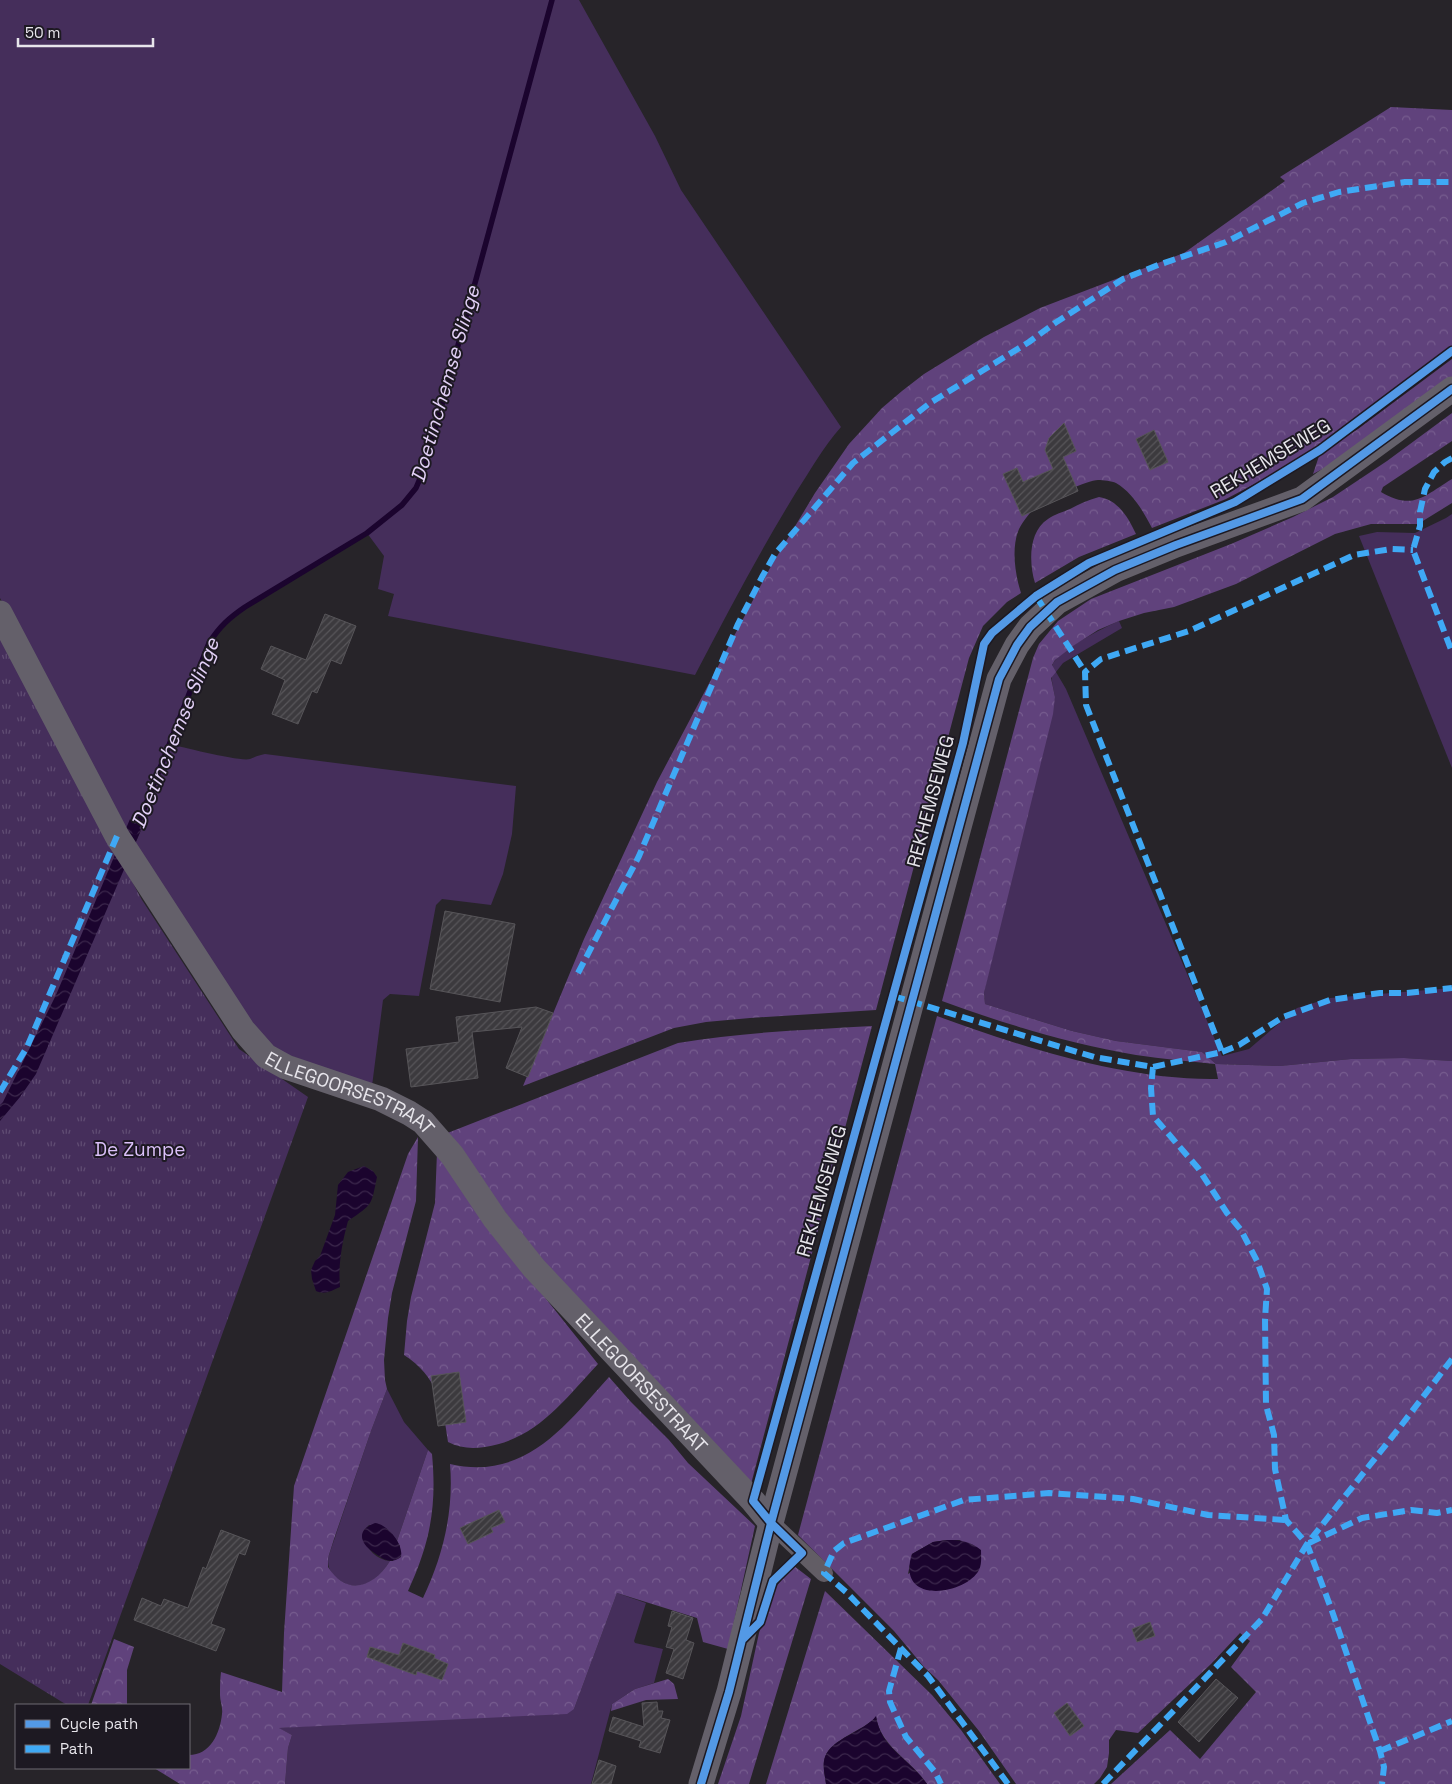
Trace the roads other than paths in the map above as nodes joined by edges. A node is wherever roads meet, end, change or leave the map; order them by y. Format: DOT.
graph roads {
  1 [pos="1452,389"];
  2 [pos="0,613"];
  3 [pos="771,1523"];
  4 [pos="824,1572"];
  5 [pos="701,1784"];
  1 -- 3 [label="street, REKHEMSEWEG"];
  2 -- 3 [label="street, ELLEGOORSESTRAAT"];
  3 -- 4 [label="street"];
  3 -- 5 [label="street, REKHEMSEWEG"];
}
